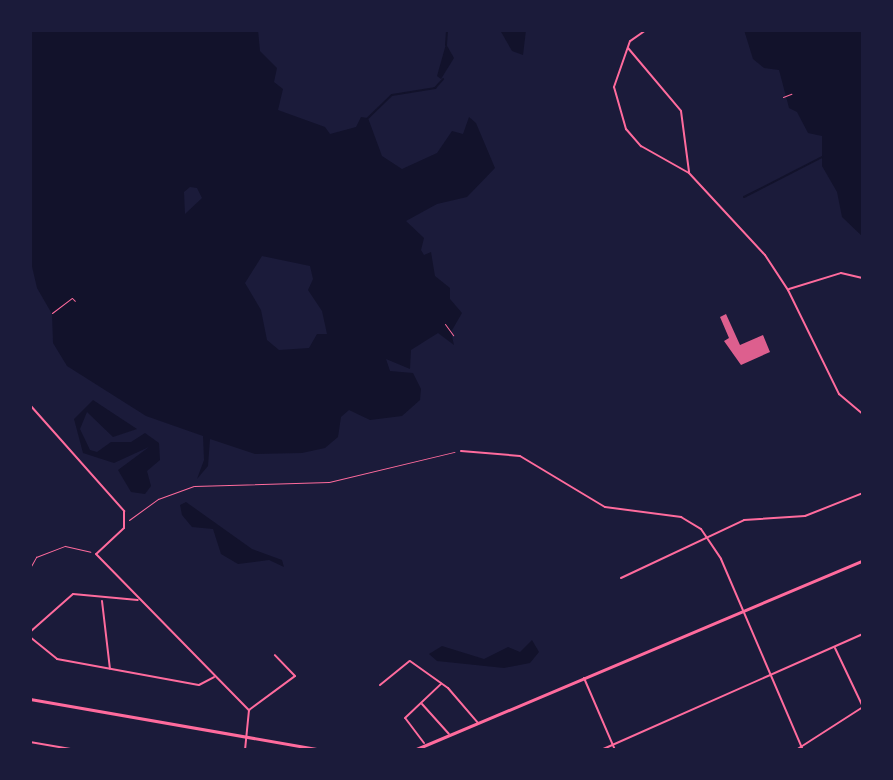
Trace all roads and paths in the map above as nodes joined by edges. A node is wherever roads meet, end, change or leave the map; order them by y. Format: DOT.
graph roads {
  1 [pos="646,30"];
  2 [pos="628,48"];
  3 [pos="791,94"];
  4 [pos="783,97"];
  5 [pos="689,173"];
  6 [pos="30,242"];
  7 [pos="30,260"];
  8 [pos="863,278"];
  9 [pos="788,290"];
  10 [pos="75,301"];
  11 [pos="52,313"];
  12 [pos="445,324"];
  13 [pos="453,335"];
  14 [pos="30,405"];
  15 [pos="863,414"];
  16 [pos="461,451"];
  17 [pos="863,493"];
  18 [pos="125,523"];
  19 [pos="710,538"];
  20 [pos="96,554"];
  21 [pos="863,560"];
  22 [pos="30,568"];
  23 [pos="621,578"];
  24 [pos="102,599"];
  25 [pos="139,600"];
  26 [pos="743,608"];
  27 [pos="30,632"];
  28 [pos="863,634"];
  29 [pos="30,637"];
  30 [pos="835,648"];
  31 [pos="275,655"];
  32 [pos="110,669"];
  33 [pos="214,677"];
  34 [pos="584,677"];
  35 [pos="772,677"];
  36 [pos="442,683"];
  37 [pos="380,685"];
  38 [pos="30,699"];
  39 [pos="421,703"];
  40 [pos="863,707"];
  41 [pos="249,710"];
  42 [pos="478,723"];
  43 [pos="450,735"];
  44 [pos="247,738"];
  45 [pos="30,742"];
  46 [pos="41,743"];
  47 [pos="613,745"];
  48 [pos="425,746"];
  49 [pos="307,749"];
  50 [pos="803,749"];
  51 [pos="39,750"];
  52 [pos="76,750"];
  53 [pos="245,750"];
  54 [pos="321,750"];
  55 [pos="414,750"];
  56 [pos="601,750"];
  57 [pos="615,750"];
  58 [pos="796,750"];
  1 -- 2 [label="street"];
  2 -- 5 [label="street"];
  2 -- 5 [label="street"];
  3 -- 4 [label="path"];
  5 -- 9 [label="street"];
  6 -- 7 [label="path"];
  8 -- 9 [label="street"];
  9 -- 15 [label="street"];
  10 -- 11 [label="path"];
  12 -- 13 [label="path"];
  14 -- 18 [label="street"];
  16 -- 18 [label="path"];
  16 -- 19 [label="street"];
  17 -- 19 [label="street"];
  18 -- 20 [label="street"];
  19 -- 23 [label="street"];
  19 -- 26 [label="street"];
  20 -- 22 [label="path"];
  20 -- 25 [label="street"];
  21 -- 26 [label="main road"];
  24 -- 25 [label="street"];
  24 -- 27 [label="street"];
  24 -- 32 [label="street"];
  25 -- 33 [label="street"];
  26 -- 34 [label="main road"];
  26 -- 35 [label="street"];
  28 -- 30 [label="street"];
  29 -- 32 [label="street"];
  30 -- 35 [label="street"];
  30 -- 40 [label="street"];
  31 -- 41 [label="street"];
  32 -- 33 [label="street"];
  33 -- 41 [label="street"];
  34 -- 42 [label="main road"];
  34 -- 47 [label="street"];
  35 -- 47 [label="street"];
  35 -- 50 [label="street"];
  36 -- 37 [label="street"];
  36 -- 39 [label="street"];
  36 -- 42 [label="street"];
  38 -- 44 [label="main road"];
  39 -- 43 [label="street"];
  39 -- 48 [label="street"];
  40 -- 50 [label="street"];
  41 -- 44 [label="street"];
  42 -- 43 [label="main road"];
  43 -- 48 [label="main road"];
  44 -- 49 [label="main road"];
  44 -- 53 [label="street"];
  45 -- 46 [label="street"];
  46 -- 51 [label="street"];
  46 -- 52 [label="street"];
  47 -- 56 [label="street"];
  47 -- 57 [label="street"];
  48 -- 55 [label="main road"];
  49 -- 54 [label="main road"];
  50 -- 58 [label="street"];
}
